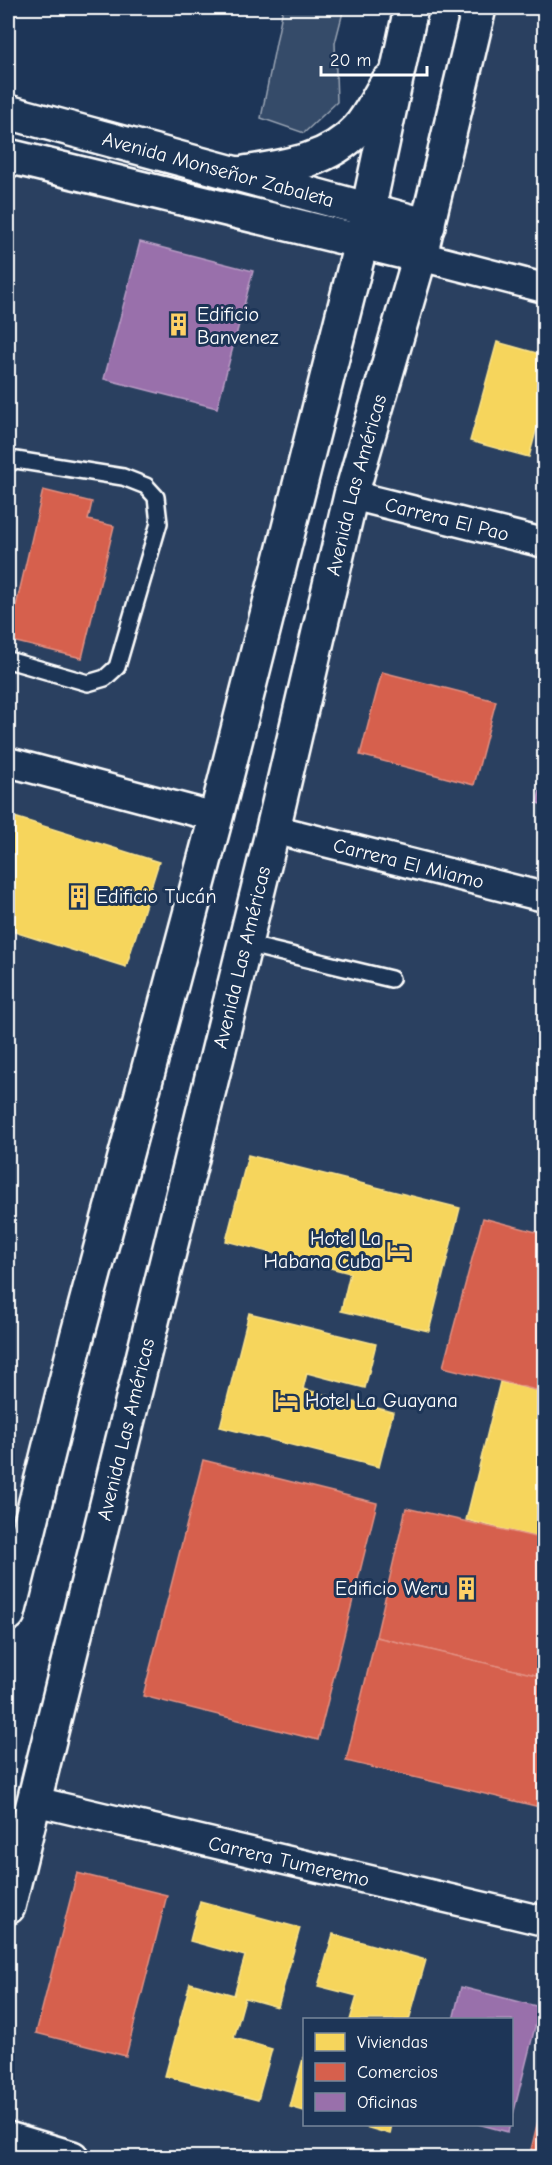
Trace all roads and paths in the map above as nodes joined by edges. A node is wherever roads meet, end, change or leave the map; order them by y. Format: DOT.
graph roads {
  1 [pos="411,8"];
  2 [pos="479,8"];
  3 [pos="399,66"];
  4 [pos="8,112"];
  5 [pos="8,156"];
  6 [pos="238,174"];
  7 [pos="369,209"];
  8 [pos="424,241"];
  9 [pos="361,243"];
  10 [pos="544,288"];
  11 [pos="8,464"];
  12 [pos="351,495"];
  13 [pos="544,543"];
  14 [pos="8,660"];
  15 [pos="8,762"];
  16 [pos="216,817"];
  17 [pos="273,828"];
  18 [pos="544,897"];
  19 [pos="245,944"];
  20 [pos="391,979"];
  21 [pos="8,1614"];
  22 [pos="34,1801"];
  23 [pos="8,1907"];
  24 [pos="544,1921"];
  25 [pos="8,2139"];
  26 [pos="72,2157"];
  1 -- 3 [label="main road"];
  2 -- 8 [label="main road, Avenida Las Américas"];
  3 -- 6 [label="main road"];
  3 -- 7 [label="main road"];
  4 -- 6 [label="main road, Avenida Monseñor Zabaleta"];
  5 -- 9 [label="main road, Avenida Monseñor Zabaleta"];
  6 -- 7 [label="main road, Avenida Monseñor Zabaleta"];
  7 -- 8 [label="main road, Avenida Monseñor Zabaleta"];
  7 -- 9 [label="main road"];
  8 -- 9 [label="main road, Avenida Monseñor Zabaleta"];
  8 -- 10 [label="street"];
  8 -- 12 [label="main road, Avenida Las Américas"];
  9 -- 16 [label="main road"];
  11 -- 14 [label="lane"];
  12 -- 13 [label="street, Carrera El Pao"];
  12 -- 17 [label="main road, Avenida Las Américas"];
  15 -- 16 [label="street"];
  16 -- 21 [label="main road"];
  17 -- 18 [label="street, Carrera El Miamo"];
  17 -- 19 [label="main road, Avenida Las Américas"];
  19 -- 20 [label="lane"];
  19 -- 22 [label="main road, Avenida Las Américas"];
  22 -- 23 [label="main road, Avenida Las Américas"];
  22 -- 24 [label="street, Carrera Tumeremo"];
  25 -- 26 [label="main road"];
}
